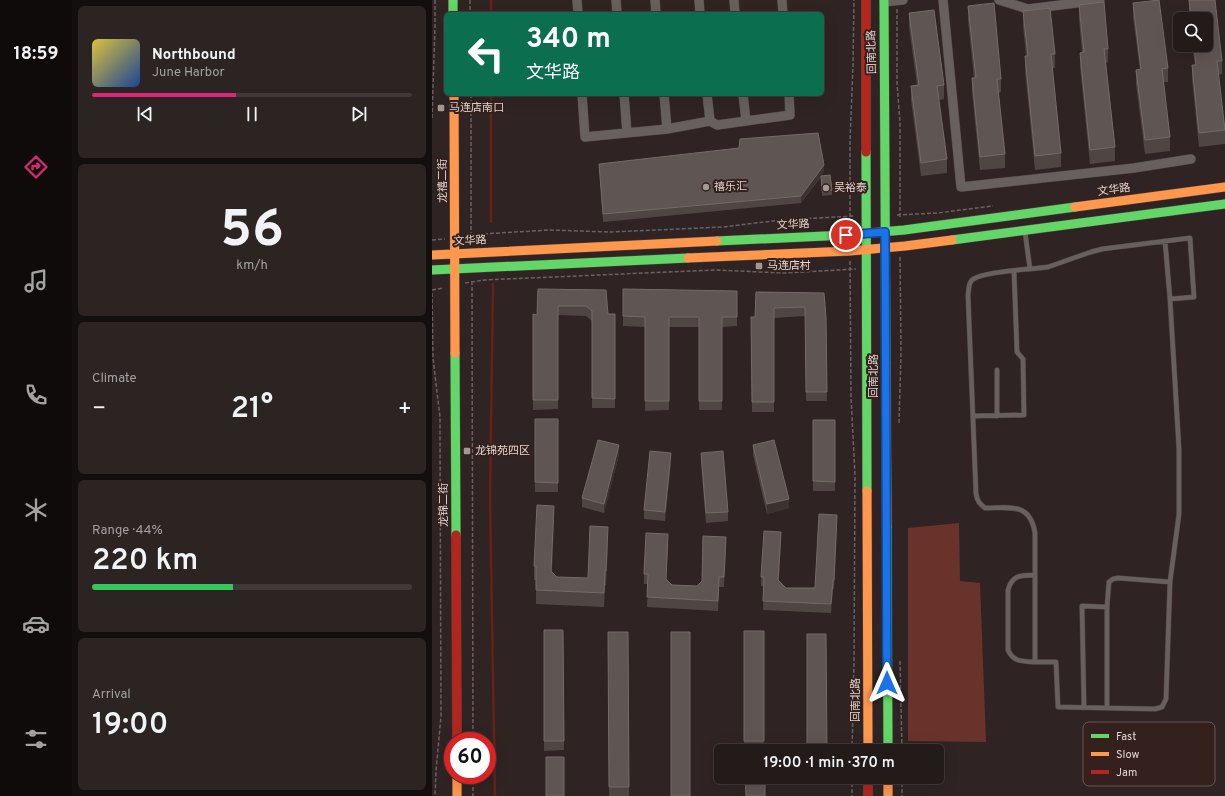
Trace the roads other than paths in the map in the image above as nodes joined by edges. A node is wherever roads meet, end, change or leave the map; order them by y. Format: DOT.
graph roads {
  1 [pos="453,0"];
  2 [pos="577,0"];
  3 [pos="616,0"];
  4 [pos="655,0"];
  5 [pos="699,0"];
  6 [pos="734,0"];
  7 [pos="782,0"];
  8 [pos="866,0"];
  9 [pos="900,0"];
  10 [pos="943,0"];
  11 [pos="999,0"];
  12 [pos="1100,0"];
  13 [pos="884,1"];
  14 [pos="453,12"];
  15 [pos="578,12"];
  16 [pos="618,12"];
  17 [pos="656,12"];
  18 [pos="700,12"];
  19 [pos="735,12"];
  20 [pos="783,12"];
  21 [pos="454,96"];
  22 [pos="582,96"];
  23 [pos="624,96"];
  24 [pos="664,96"];
  25 [pos="707,96"];
  26 [pos="743,96"];
  27 [pos="789,96"];
  28 [pos="710,121"];
  29 [pos="746,121"];
  30 [pos="667,129"];
  31 [pos="627,133"];
  32 [pos="1191,159"];
  33 [pos="1225,187"];
  34 [pos="1225,204"];
  35 [pos="1025,230"];
  36 [pos="885,232"];
  37 [pos="867,233"];
  38 [pos="1165,241"];
  39 [pos="886,248"];
  40 [pos="867,250"];
  41 [pos="455,254"];
  42 [pos="432,255"];
  43 [pos="455,268"];
  44 [pos="1030,269"];
  45 [pos="432,270"];
  46 [pos="1014,271"];
  47 [pos="1170,299"];
  48 [pos="997,370"];
  49 [pos="973,416"];
  50 [pos="997,416"];
  51 [pos="1034,575"];
  52 [pos="1170,582"];
  53 [pos="1107,606"];
  54 [pos="1035,662"];
  55 [pos="1084,707"];
  56 [pos="1107,708"];
  57 [pos="457,732"];
  58 [pos="868,744"];
  59 [pos="888,744"];
  60 [pos="457,784"];
  61 [pos="868,784"];
  62 [pos="888,784"];
  63 [pos="457,796"];
  64 [pos="868,796"];
  65 [pos="888,796"];
  1 -- 14 [label="street"];
  2 -- 15 [label="street"];
  3 -- 16 [label="street"];
  4 -- 17 [label="street"];
  5 -- 18 [label="street"];
  6 -- 19 [label="street"];
  7 -- 20 [label="street"];
  8 -- 37 [label="street, 回南北路"];
  9 -- 13 [label="street"];
  10 -- 32 [label="street"];
  11 -- 12 [label="street"];
  13 -- 36 [label="street, 回南北路"];
  21 -- 41 [label="street, 龙禧二街"];
  22 -- 31 [label="street"];
  23 -- 31 [label="street"];
  24 -- 30 [label="street"];
  25 -- 28 [label="street"];
  26 -- 29 [label="street"];
  27 -- 29 [label="street"];
  28 -- 29 [label="street"];
  28 -- 30 [label="street"];
  30 -- 31 [label="street"];
  33 -- 36 [label="street, 文华路"];
  34 -- 35 [label="street"];
  35 -- 39 [label="street"];
  35 -- 44 [label="lane"];
  36 -- 37 [label="street, 文华路"];
  36 -- 39 [label="street, 回南北路"];
  37 -- 40 [label="street, 回南北路"];
  37 -- 41 [label="street, 文华路"];
  38 -- 44 [label="lane"];
  38 -- 47 [label="lane"];
  38 -- 47 [label="lane"];
  39 -- 40 [label="street"];
  39 -- 59 [label="street, 回南北路"];
  40 -- 43 [label="street"];
  40 -- 58 [label="street, 回南北路"];
  41 -- 42 [label="street, 文华路"];
  41 -- 43 [label="street, 龙禧二街"];
  43 -- 45 [label="street"];
  43 -- 57 [label="street, 龙锦二街"];
  44 -- 46 [label="lane"];
  46 -- 49 [label="lane"];
  46 -- 50 [label="lane"];
  47 -- 52 [label="lane"];
  48 -- 50 [label="lane"];
  49 -- 50 [label="lane"];
  49 -- 51 [label="lane"];
  51 -- 54 [label="lane"];
  51 -- 54 [label="lane"];
  52 -- 53 [label="lane"];
  52 -- 56 [label="lane"];
  53 -- 55 [label="lane"];
  53 -- 56 [label="lane"];
  54 -- 55 [label="lane"];
  55 -- 56 [label="lane"];
  60 -- 63 [label="street"];
  61 -- 64 [label="street"];
  62 -- 65 [label="street"];
}
